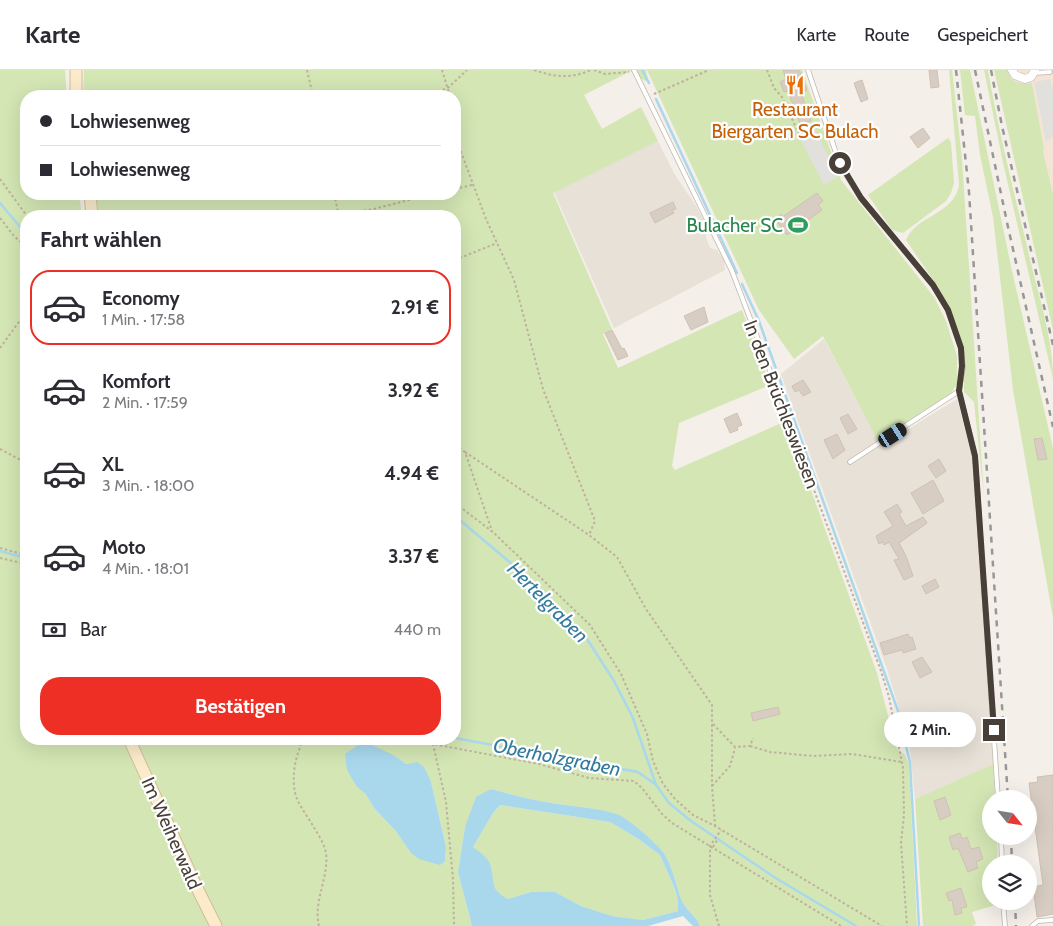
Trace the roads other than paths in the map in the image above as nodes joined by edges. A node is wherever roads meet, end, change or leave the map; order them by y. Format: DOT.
graph roads {
  1 [pos="76,70"];
  2 [pos="808,70"];
  3 [pos="1012,70"];
  4 [pos="635,71"];
  5 [pos="1035,72"];
  6 [pos="1050,72"];
  7 [pos="76,90"];
  8 [pos="959,391"];
  9 [pos="789,421"];
  10 [pos="850,462"];
  11 [pos="132,745"];
  12 [pos="997,790"];
  13 [pos="1004,910"];
  14 [pos="1053,920"];
  15 [pos="216,926"];
  16 [pos="1005,926"];
  17 [pos="1033,926"];
  1 -- 7 [label="street"];
  2 -- 8 [label="lane"];
  3 -- 5 [label="street"];
  4 -- 9 [label="lane, In den Brüchleswiesen"];
  5 -- 6 [label="lane"];
  8 -- 10 [label="lane"];
  8 -- 12 [label="lane"];
  11 -- 15 [label="street, Im Weiherwald"];
  13 -- 16 [label="lane"];
  14 -- 17 [label="lane"];
}
